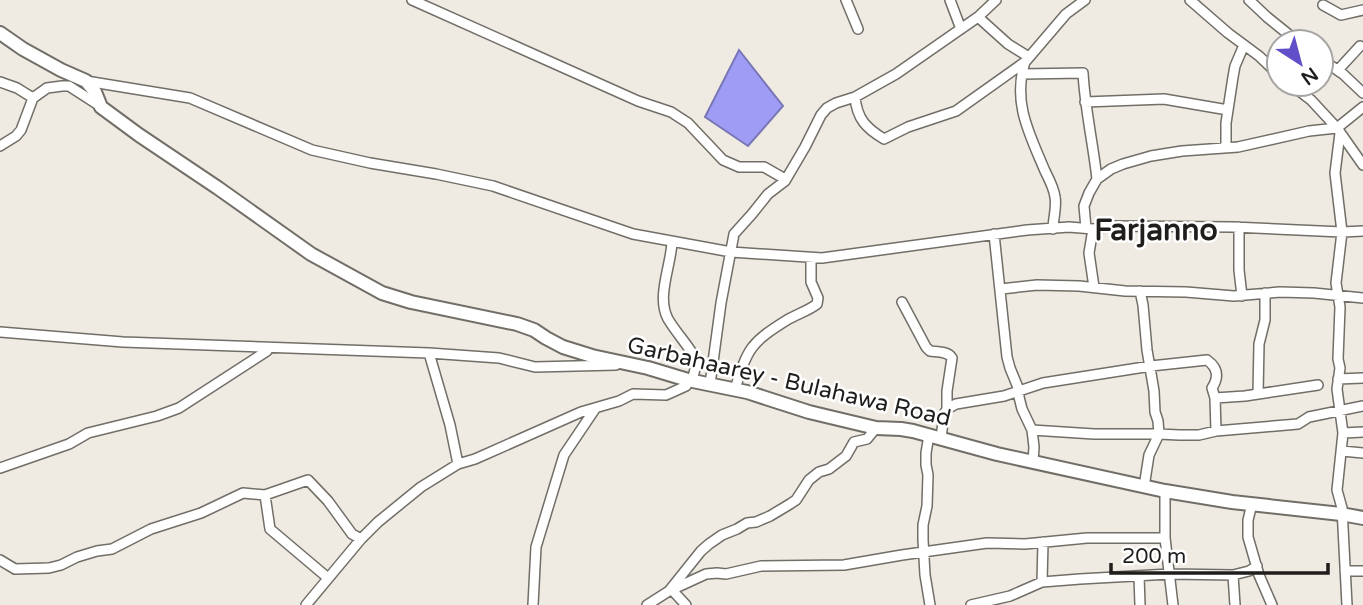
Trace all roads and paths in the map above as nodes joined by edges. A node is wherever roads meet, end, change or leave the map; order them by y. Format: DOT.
graph roads {
  1 [pos="412,0"];
  2 [pos="846,0"];
  3 [pos="950,0"];
  4 [pos="996,0"];
  5 [pos="1085,0"];
  6 [pos="1190,0"];
  7 [pos="1249,0"];
  8 [pos="1323,5"];
  9 [pos="1363,10"];
  10 [pos="978,17"];
  11 [pos="1281,28"];
  12 [pos="858,29"];
  13 [pos="961,29"];
  14 [pos="0,33"];
  15 [pos="1244,45"];
  16 [pos="1360,46"];
  17 [pos="1027,60"];
  18 [pos="1265,62"];
  19 [pos="1335,68"];
  20 [pos="1338,70"];
  21 [pos="1022,74"];
  22 [pos="86,81"];
  23 [pos="0,82"];
  24 [pos="1363,93"];
  25 [pos="855,97"];
  26 [pos="33,98"];
  27 [pos="1308,98"];
  28 [pos="1085,102"];
  29 [pos="101,107"];
  30 [pos="1363,107"];
  31 [pos="1228,110"];
  32 [pos="1339,130"];
  33 [pos="0,146"];
  34 [pos="1226,148"];
  35 [pos="1363,165"];
  36 [pos="786,179"];
  37 [pos="1097,179"];
  38 [pos="1240,227"];
  39 [pos="1090,228"];
  40 [pos="1054,229"];
  41 [pos="1363,231"];
  42 [pos="1342,232"];
  43 [pos="994,234"];
  44 [pos="672,242"];
  45 [pos="731,252"];
  46 [pos="811,258"];
  47 [pos="1094,288"];
  48 [pos="1001,289"];
  49 [pos="1140,291"];
  50 [pos="1265,293"];
  51 [pos="1337,294"];
  52 [pos="1242,296"];
  53 [pos="1363,298"];
  54 [pos="902,302"];
  55 [pos="0,332"];
  56 [pos="267,348"];
  57 [pos="429,353"];
  58 [pos="629,365"];
  59 [pos="1151,366"];
  60 [pos="1363,378"];
  61 [pos="1338,379"];
  62 [pos="690,380"];
  63 [pos="710,384"];
  64 [pos="1318,385"];
  65 [pos="736,389"];
  66 [pos="1019,390"];
  67 [pos="1258,394"];
  68 [pos="1215,398"];
  69 [pos="1363,406"];
  70 [pos="595,409"];
  71 [pos="947,409"];
  72 [pos="1340,412"];
  73 [pos="876,428"];
  74 [pos="1032,430"];
  75 [pos="1216,431"];
  76 [pos="1363,432"];
  77 [pos="1343,433"];
  78 [pos="1159,434"];
  79 [pos="935,437"];
  80 [pos="1342,451"];
  81 [pos="1363,453"];
  82 [pos="1033,462"];
  83 [pos="458,464"];
  84 [pos="0,468"];
  85 [pos="1143,487"];
  86 [pos="1165,491"];
  87 [pos="265,495"];
  88 [pos="1252,504"];
  89 [pos="1341,514"];
  90 [pos="1363,518"];
  91 [pos="1165,538"];
  92 [pos="361,539"];
  93 [pos="1044,542"];
  94 [pos="924,551"];
  95 [pos="0,560"];
  96 [pos="1257,566"];
  97 [pos="1363,570"];
  98 [pos="1345,571"];
  99 [pos="1170,573"];
  100 [pos="1233,575"];
  101 [pos="1139,576"];
  102 [pos="328,578"];
  103 [pos="1042,582"];
  104 [pos="671,591"];
  105 [pos="1269,604"];
  106 [pos="306,605"];
  107 [pos="533,605"];
  108 [pos="647,605"];
  109 [pos="686,605"];
  110 [pos="930,605"];
  111 [pos="971,605"];
  112 [pos="1140,605"];
  113 [pos="1174,605"];
  114 [pos="1235,605"];
  115 [pos="1347,605"];
  1 -- 36 [label="street"];
  2 -- 12 [label="street"];
  3 -- 13 [label="street"];
  4 -- 10 [label="street"];
  5 -- 17 [label="street"];
  6 -- 15 [label="street"];
  7 -- 11 [label="street"];
  8 -- 9 [label="street"];
  10 -- 13 [label="street"];
  10 -- 17 [label="street"];
  13 -- 25 [label="street"];
  14 -- 22 [label="main road"];
  15 -- 18 [label="street"];
  15 -- 31 [label="street"];
  16 -- 20 [label="street"];
  17 -- 21 [label="street"];
  17 -- 25 [label="street"];
  19 -- 20 [label="street"];
  20 -- 24 [label="street"];
  21 -- 28 [label="street"];
  21 -- 40 [label="street"];
  22 -- 29 [label="main road, Garbahaarey - Bulahawa Road"];
  22 -- 44 [label="street"];
  23 -- 26 [label="street"];
  25 -- 36 [label="street"];
  26 -- 29 [label="street"];
  26 -- 33 [label="street"];
  27 -- 32 [label="street"];
  28 -- 31 [label="street"];
  28 -- 37 [label="street"];
  29 -- 58 [label="main road, Garbahaarey - Bulahawa Road"];
  30 -- 32 [label="street"];
  31 -- 34 [label="street"];
  32 -- 34 [label="street"];
  32 -- 35 [label="street"];
  32 -- 42 [label="street"];
  34 -- 37 [label="street"];
  36 -- 45 [label="street"];
  37 -- 39 [label="street"];
  38 -- 39 [label="street"];
  38 -- 42 [label="street"];
  38 -- 52 [label="street"];
  39 -- 40 [label="street"];
  39 -- 47 [label="street"];
  40 -- 43 [label="street"];
  41 -- 42 [label="street"];
  42 -- 51 [label="street"];
  43 -- 46 [label="street"];
  43 -- 48 [label="street"];
  44 -- 45 [label="street"];
  44 -- 62 [label="street"];
  45 -- 46 [label="street"];
  45 -- 63 [label="street"];
  46 -- 65 [label="street"];
  47 -- 48 [label="street"];
  47 -- 49 [label="street"];
  48 -- 66 [label="street"];
  49 -- 52 [label="street"];
  49 -- 59 [label="street"];
  50 -- 51 [label="street"];
  50 -- 52 [label="street"];
  50 -- 67 [label="street"];
  51 -- 53 [label="street"];
  51 -- 61 [label="street"];
  54 -- 71 [label="street"];
  55 -- 56 [label="street"];
  56 -- 57 [label="street"];
  56 -- 84 [label="street"];
  57 -- 58 [label="street"];
  57 -- 83 [label="street"];
  58 -- 62 [label="main road, Garbahaarey - Bulahawa Road"];
  59 -- 66 [label="street"];
  59 -- 68 [label="street"];
  59 -- 78 [label="street"];
  60 -- 61 [label="street"];
  61 -- 72 [label="street"];
  62 -- 63 [label="main road, Garbahaarey - Bulahawa Road"];
  62 -- 70 [label="street"];
  63 -- 65 [label="main road, Garbahaarey - Bulahawa Road"];
  64 -- 67 [label="street"];
  65 -- 73 [label="main road, Garbahaarey - Bulahawa Road"];
  66 -- 71 [label="street"];
  66 -- 74 [label="street"];
  67 -- 68 [label="street"];
  68 -- 75 [label="street"];
  69 -- 72 [label="street"];
  70 -- 83 [label="street"];
  70 -- 107 [label="street"];
  71 -- 79 [label="street"];
  72 -- 75 [label="street"];
  72 -- 77 [label="street"];
  73 -- 79 [label="main road, Garbahaarey - Bulahawa Road"];
  73 -- 104 [label="street"];
  74 -- 78 [label="street"];
  74 -- 82 [label="street"];
  75 -- 78 [label="street"];
  76 -- 77 [label="street"];
  77 -- 80 [label="street"];
  78 -- 85 [label="street"];
  79 -- 82 [label="main road, Garbahaarey - Bulahawa Road"];
  79 -- 94 [label="street"];
  80 -- 81 [label="street"];
  80 -- 89 [label="street"];
  82 -- 85 [label="main road, Garbahaarey - Bulahawa Road"];
  83 -- 92 [label="street"];
  85 -- 86 [label="main road, Garbahaarey - Bulahawa Road"];
  86 -- 88 [label="main road, Garbahaarey - Bulahawa Road"];
  86 -- 91 [label="street"];
  87 -- 92 [label="street"];
  87 -- 95 [label="street"];
  87 -- 102 [label="street"];
  88 -- 89 [label="main road, Garbahaarey - Bulahawa Road"];
  88 -- 96 [label="street"];
  89 -- 90 [label="main road, Garbahaarey - Bulahawa Road"];
  89 -- 98 [label="street"];
  91 -- 93 [label="street"];
  91 -- 99 [label="street"];
  92 -- 102 [label="street"];
  93 -- 94 [label="street"];
  93 -- 103 [label="street"];
  94 -- 104 [label="street"];
  94 -- 110 [label="street"];
  96 -- 100 [label="street"];
  96 -- 105 [label="street"];
  97 -- 98 [label="street"];
  98 -- 115 [label="street"];
  99 -- 100 [label="street"];
  99 -- 101 [label="street"];
  99 -- 113 [label="street"];
  100 -- 114 [label="street"];
  101 -- 103 [label="street"];
  101 -- 112 [label="street"];
  102 -- 106 [label="street"];
  103 -- 111 [label="street"];
  104 -- 108 [label="street"];
  104 -- 109 [label="street"];
}
